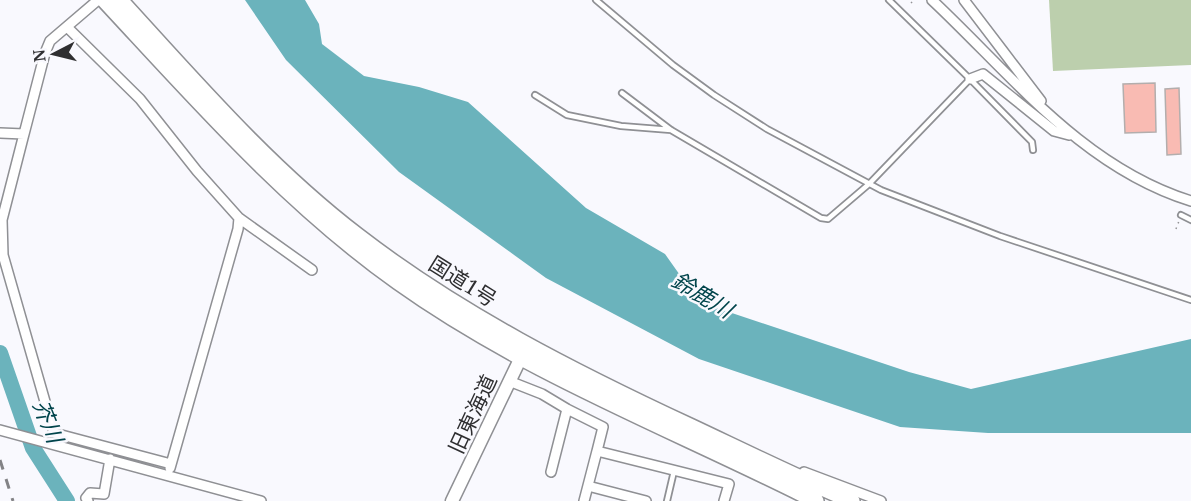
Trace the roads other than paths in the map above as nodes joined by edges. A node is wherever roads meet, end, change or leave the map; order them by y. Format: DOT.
graph roads {
  1 [pos="99,0"];
  2 [pos="120,0"];
  3 [pos="596,0"];
  4 [pos="889,0"];
  5 [pos="932,0"];
  6 [pos="964,0"];
  7 [pos="70,25"];
  8 [pos="970,79"];
  9 [pos="622,93"];
  10 [pos="535,95"];
  11 [pos="1046,113"];
  12 [pos="671,130"];
  13 [pos="1,133"];
  14 [pos="24,134"];
  15 [pos="1071,135"];
  16 [pos="1032,150"];
  17 [pos="869,184"];
  18 [pos="1191,201"];
  19 [pos="1181,215"];
  20 [pos="239,218"];
  21 [pos="1191,220"];
  22 [pos="312,270"];
  23 [pos="1191,300"];
  24 [pos="524,351"];
  25 [pos="509,381"];
  26 [pos="567,409"];
  27 [pos="0,430"];
  28 [pos="739,449"];
  29 [pos="597,451"];
  30 [pos="110,459"];
  31 [pos="171,464"];
  32 [pos="674,471"];
  33 [pos="551,472"];
  34 [pos="168,476"];
  35 [pos="588,486"];
  36 [pos="457,500"];
  37 [pos="88,501"];
  38 [pos="261,501"];
  39 [pos="584,501"];
  40 [pos="646,501"];
  41 [pos="667,501"];
  42 [pos="724,501"];
  43 [pos="816,501"];
  44 [pos="852,501"];
  45 [pos="881,501"];
  1 -- 7 [label="street"];
  1 -- 24 [label="highway, 国道1号"];
  2 -- 24 [label="highway, 国道1号"];
  3 -- 17 [label="lane"];
  4 -- 8 [label="lane"];
  5 -- 11 [label="street"];
  6 -- 11 [label="street"];
  7 -- 14 [label="street"];
  7 -- 20 [label="street"];
  8 -- 15 [label="street"];
  8 -- 16 [label="lane"];
  8 -- 17 [label="lane"];
  9 -- 12 [label="lane"];
  10 -- 12 [label="lane"];
  11 -- 15 [label="street"];
  12 -- 17 [label="lane"];
  13 -- 14 [label="street"];
  14 -- 31 [label="street"];
  15 -- 18 [label="street"];
  17 -- 23 [label="lane"];
  19 -- 21 [label="lane"];
  20 -- 22 [label="street"];
  20 -- 31 [label="street"];
  24 -- 25 [label="street, 旧東海道"];
  24 -- 28 [label="highway, 国道1号"];
  24 -- 43 [label="highway, 国道1号"];
  25 -- 26 [label="street"];
  25 -- 36 [label="street, 旧東海道"];
  26 -- 29 [label="street"];
  26 -- 33 [label="street"];
  27 -- 30 [label="street"];
  28 -- 44 [label="highway, 国道1号"];
  28 -- 45 [label="street"];
  29 -- 32 [label="street"];
  29 -- 35 [label="street"];
  30 -- 34 [label="street"];
  30 -- 37 [label="street"];
  31 -- 34 [label="street"];
  32 -- 41 [label="lane"];
  32 -- 42 [label="street"];
  34 -- 38 [label="street"];
  35 -- 39 [label="street"];
  35 -- 40 [label="street"];
}
